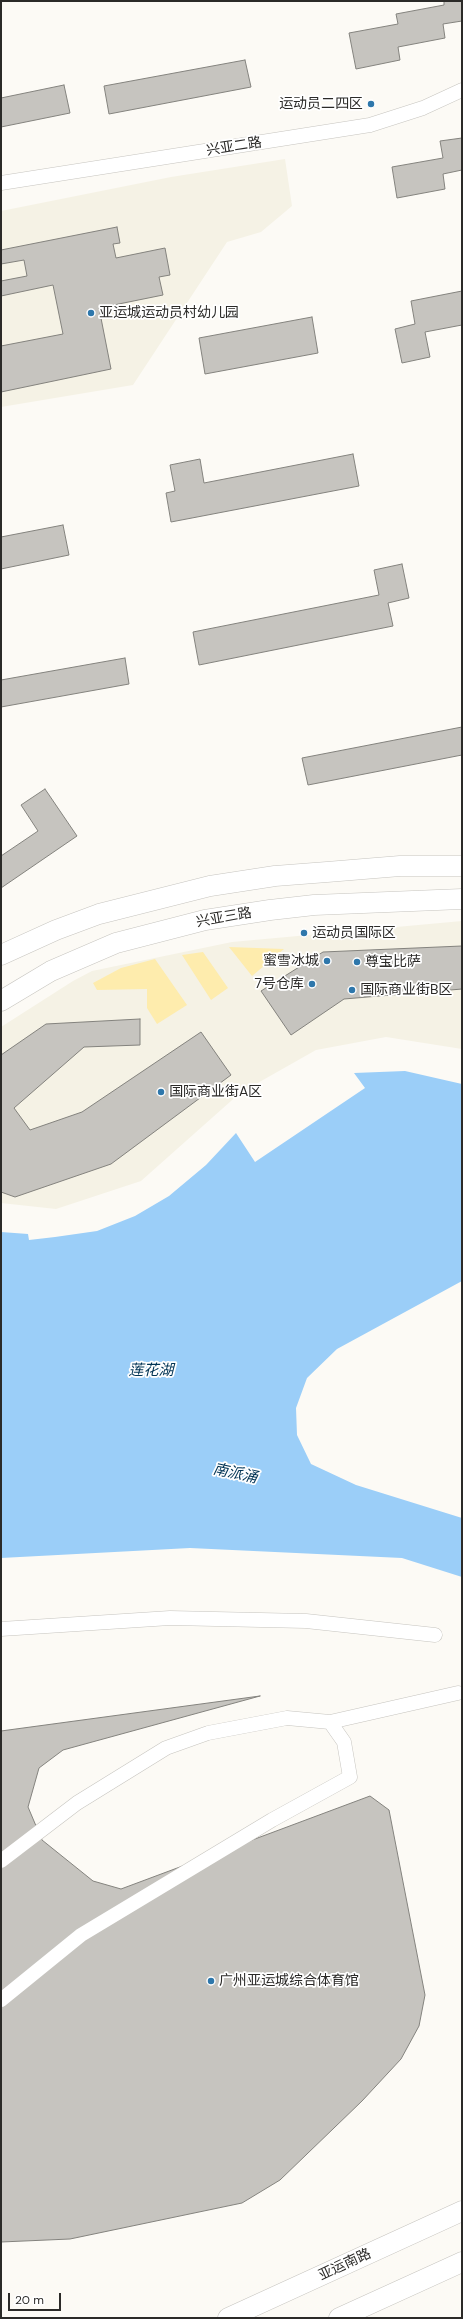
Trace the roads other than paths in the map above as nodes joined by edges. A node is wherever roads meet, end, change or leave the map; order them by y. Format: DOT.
graph roads {
  1 [pos="462,90"];
  2 [pos="1,183"];
  3 [pos="462,866"];
  4 [pos="462,899"];
  5 [pos="1,956"];
  6 [pos="1,1001"];
  7 [pos="1,1629"];
  8 [pos="435,1634"];
  9 [pos="458,1693"];
  10 [pos="330,1722"];
  11 [pos="1,1861"];
  12 [pos="1,2000"];
  13 [pos="462,2211"];
  14 [pos="462,2262"];
  15 [pos="228,2318"];
  16 [pos="339,2318"];
  1 -- 2 [label="street, 兴亚二路"];
  3 -- 5 [label="street"];
  4 -- 6 [label="street, 兴亚三路"];
  7 -- 8 [label="street"];
  9 -- 10 [label="street"];
  10 -- 11 [label="street"];
  10 -- 12 [label="street"];
  13 -- 15 [label="street, 亚运南路"];
  14 -- 16 [label="street"];
}
